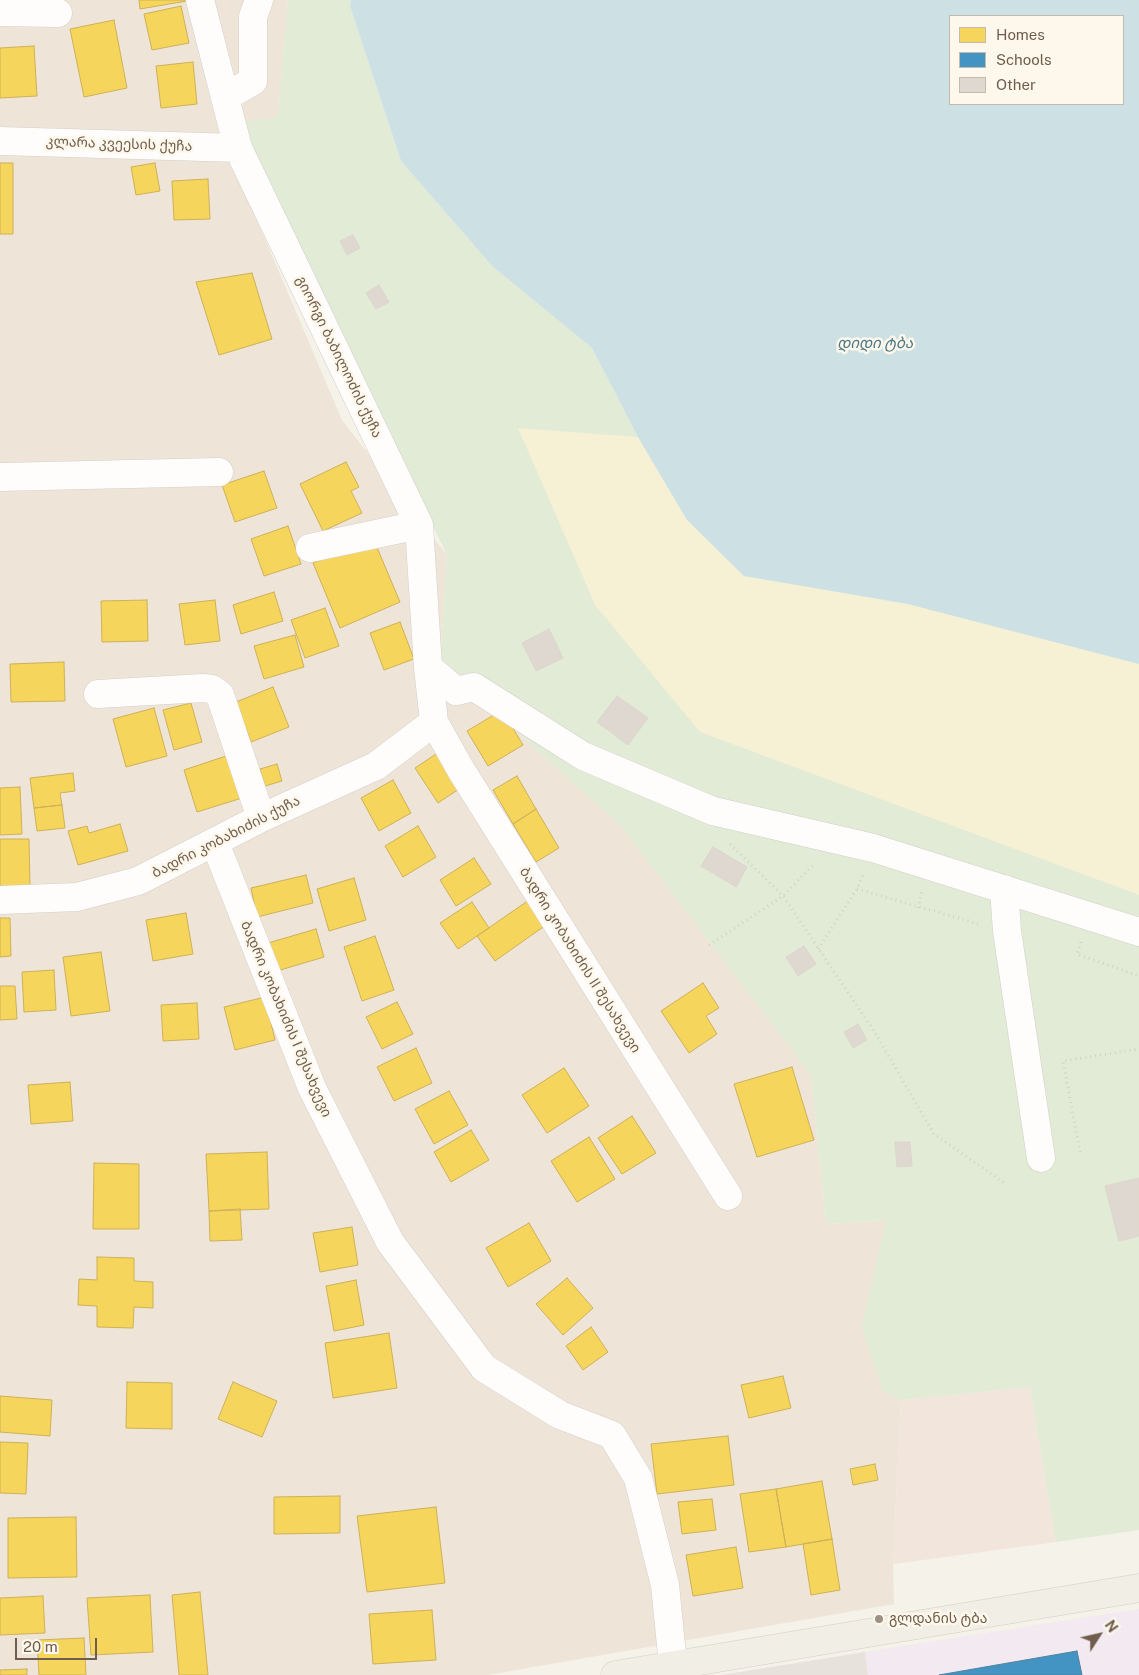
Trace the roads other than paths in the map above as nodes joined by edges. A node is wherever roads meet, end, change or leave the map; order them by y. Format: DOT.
graph roads {
  1 [pos="200,0"];
  2 [pos="259,0"];
  3 [pos="0,12"];
  4 [pos="58,13"];
  5 [pos="225,97"];
  6 [pos="0,141"];
  7 [pos="238,148"];
  8 [pos="219,472"];
  9 [pos="0,477"];
  10 [pos="419,525"];
  11 [pos="310,548"];
  12 [pos="428,667"];
  13 [pos="98,694"];
  14 [pos="434,722"];
  15 [pos="261,818"];
  16 [pos="215,843"];
  17 [pos="1004,889"];
  18 [pos="0,900"];
  19 [pos="1139,932"];
  20 [pos="1041,1158"];
  21 [pos="728,1196"];
  22 [pos="1139,1588"];
  23 [pos="673,1665"];
  24 [pos="615,1675"];
  1 -- 5 [label="street, გიორგი ბაბილოძის ქუჩა"];
  2 -- 5 [label="street"];
  3 -- 4 [label="street"];
  5 -- 7 [label="street, გიორგი ბაბილოძის ქუჩა"];
  6 -- 7 [label="street, კლარა კვეესის ქუჩა"];
  7 -- 10 [label="street, გიორგი ბაბილოძის ქუჩა"];
  8 -- 9 [label="street"];
  10 -- 11 [label="street"];
  10 -- 12 [label="street, გიორგი ბაბილოძის ქუჩა"];
  12 -- 14 [label="street, გიორგი ბაბილოძის ქუჩა"];
  12 -- 17 [label="street"];
  13 -- 15 [label="street"];
  14 -- 15 [label="street, ბადრი კობახიძის ქუჩა"];
  14 -- 21 [label="street, ბადრი კობახიძის II შესახვევი"];
  15 -- 16 [label="street, ბადრი კობახიძის ქუჩა"];
  16 -- 18 [label="street, ბადრი კობახიძის ქუჩა"];
  16 -- 23 [label="street, ბადრი კობახიძის I შესახვევი"];
  17 -- 19 [label="street"];
  17 -- 20 [label="street"];
  22 -- 23 [label="main road"];
  23 -- 24 [label="main road"];
}
